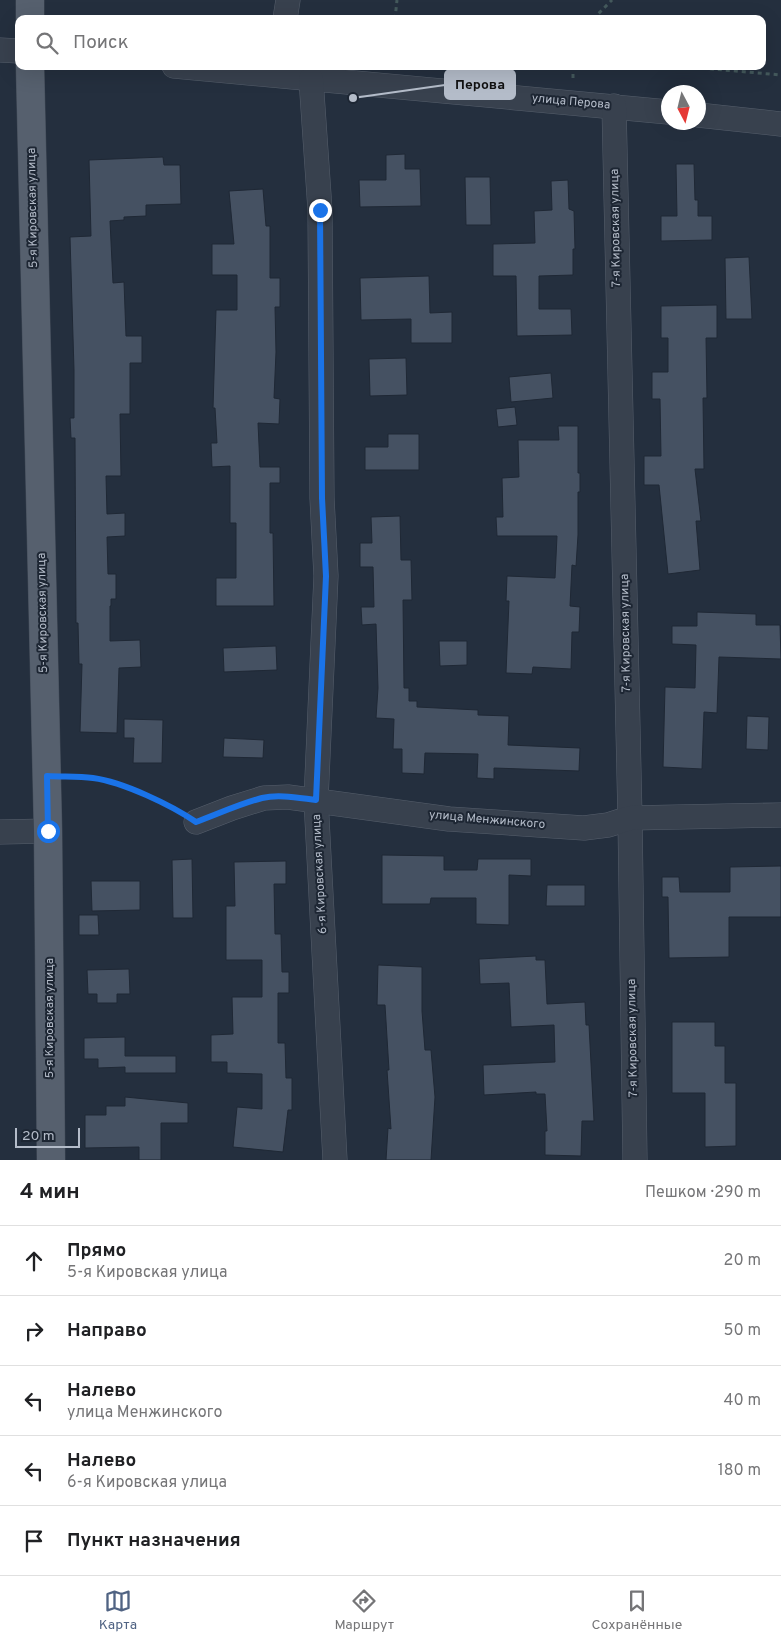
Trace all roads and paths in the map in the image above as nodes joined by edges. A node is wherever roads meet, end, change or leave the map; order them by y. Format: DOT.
graph roads {
  1 [pos="30,0"];
  2 [pos="288,0"];
  3 [pos="397,0"];
  4 [pos="612,0"];
  5 [pos="30,15"];
  6 [pos="286,15"];
  7 [pos="395,15"];
  8 [pos="598,15"];
  9 [pos="0,50"];
  10 [pos="15,52"];
  11 [pos="30,70"];
  12 [pos="256,70"];
  13 [pos="724,70"];
  14 [pos="276,71"];
  15 [pos="781,75"];
  16 [pos="311,79"];
  17 [pos="614,106"];
  18 [pos="661,111"];
  19 [pos="706,116"];
  20 [pos="781,124"];
  21 [pos="47,776"];
  22 [pos="316,800"];
  23 [pos="781,815"];
  24 [pos="630,818"];
  25 [pos="196,822"];
  26 [pos="48,831"];
  27 [pos="0,832"];
  28 [pos="51,1160"];
  29 [pos="335,1160"];
  30 [pos="635,1160"];
  1 -- 5 [label="main road"];
  2 -- 6 [label="street"];
  3 -- 7 [label="path"];
  4 -- 8 [label="path"];
  9 -- 10 [label="street"];
  11 -- 21 [label="main road, 5-я Кировская улица"];
  12 -- 14 [label="street, улица Перова"];
  13 -- 15 [label="path"];
  14 -- 16 [label="street, улица Перова"];
  16 -- 17 [label="street, улица Перова"];
  16 -- 22 [label="street, 6-я Кировская улица"];
  17 -- 18 [label="street, улица Перова"];
  17 -- 24 [label="street, 7-я Кировская улица"];
  19 -- 20 [label="street"];
  21 -- 25 [label="path"];
  21 -- 26 [label="main road, 5-я Кировская улица"];
  22 -- 24 [label="street, улица Менжинского"];
  22 -- 25 [label="street, улица Менжинского"];
  22 -- 29 [label="street, 6-я Кировская улица"];
  23 -- 24 [label="street, улица Менжинского"];
  24 -- 30 [label="street, 7-я Кировская улица"];
  26 -- 27 [label="street"];
  26 -- 28 [label="main road, 5-я Кировская улица"];
}
